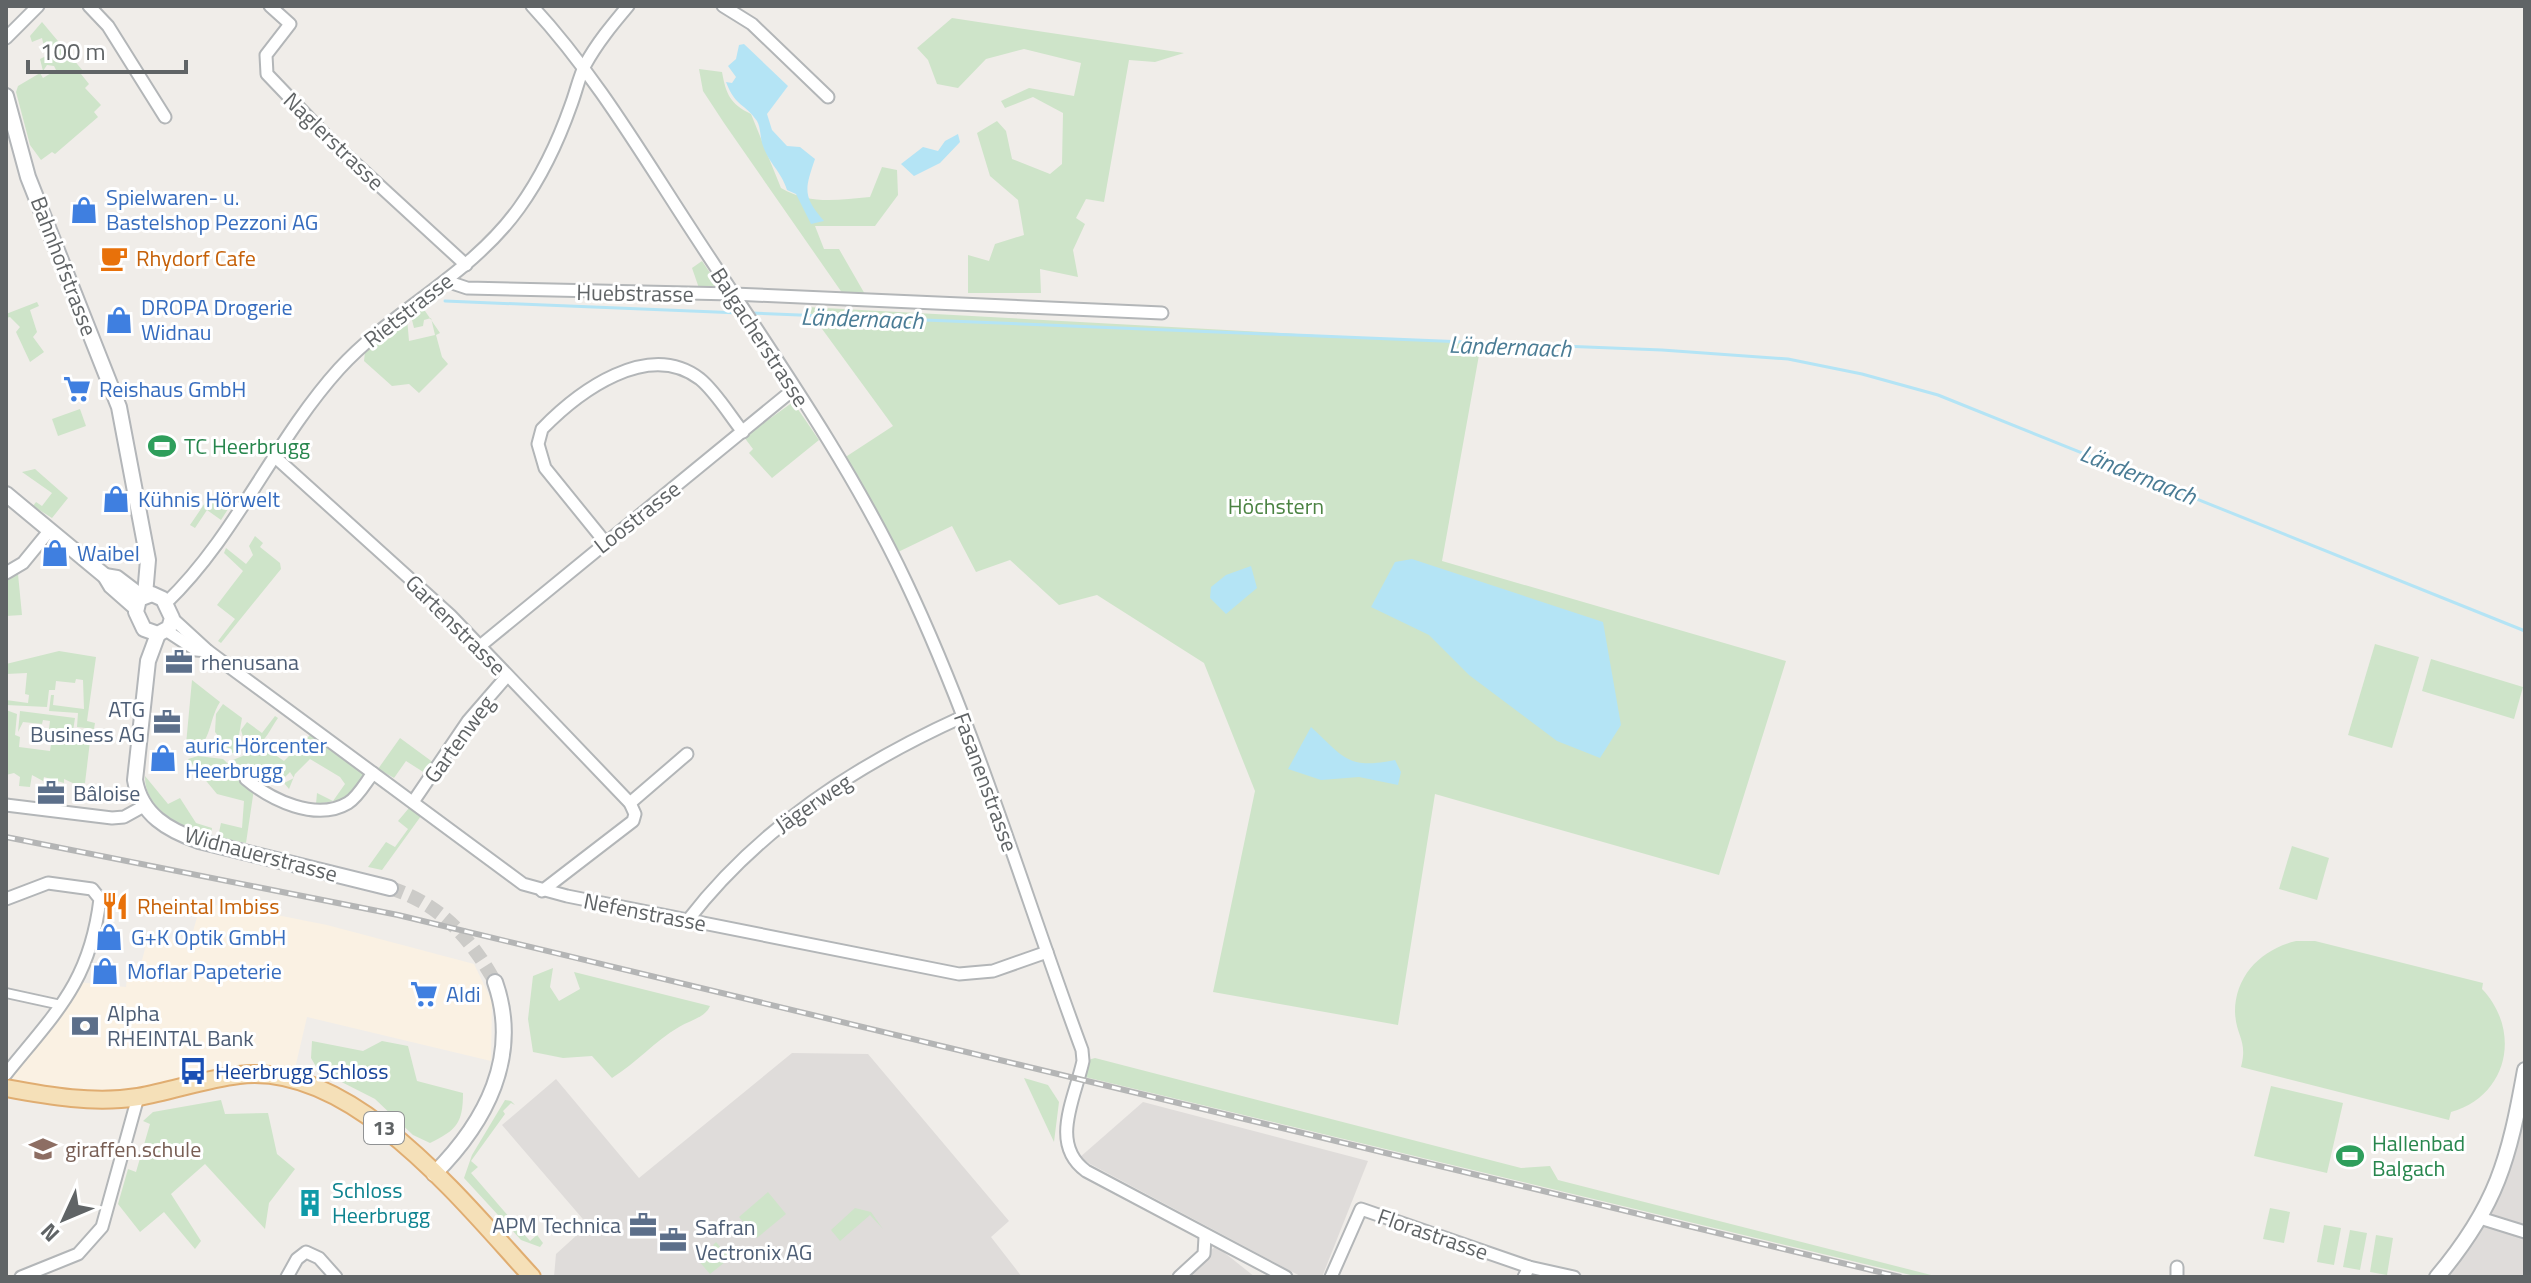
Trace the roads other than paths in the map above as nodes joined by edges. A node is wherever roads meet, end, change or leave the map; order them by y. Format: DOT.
graph roads {
  1 [pos="38,6"];
  2 [pos="89,6"];
  3 [pos="270,6"];
  4 [pos="532,6"];
  5 [pos="628,6"];
  6 [pos="723,6"];
  7 [pos="6,38"];
  8 [pos="584,68"];
  9 [pos="6,96"];
  10 [pos="828,97"];
  11 [pos="165,117"];
  12 [pos="466,265"];
  13 [pos="446,281"];
  14 [pos="736,298"];
  15 [pos="1162,313"];
  16 [pos="794,389"];
  17 [pos="743,432"];
  18 [pos="274,456"];
  19 [pos="6,494"];
  20 [pos="50,530"];
  21 [pos="605,542"];
  22 [pos="6,573"];
  23 [pos="149,600"];
  24 [pos="921,614"];
  25 [pos="160,628"];
  26 [pos="480,646"];
  27 [pos="507,676"];
  28 [pos="962,717"];
  29 [pos="687,754"];
  30 [pos="373,773"];
  31 [pos="246,779"];
  32 [pos="413,802"];
  33 [pos="630,803"];
  34 [pos="6,805"];
  35 [pos="144,806"];
  36 [pos="390,888"];
  37 [pos="542,891"];
  38 [pos="6,899"];
  39 [pos="688,920"];
  40 [pos="1047,952"];
  41 [pos="495,982"];
  42 [pos="6,993"];
  43 [pos="61,1005"];
  44 [pos="2525,1070"];
  45 [pos="6,1074"];
  46 [pos="6,1088"];
  47 [pos="138,1097"];
  48 [pos="434,1174"];
  49 [pos="2480,1218"];
  50 [pos="2525,1232"];
  51 [pos="1205,1237"];
  52 [pos="1264,1272"];
  53 [pos="1526,1272"];
  54 [pos="21,1277"];
  55 [pos="287,1277"];
  56 [pos="336,1277"];
  57 [pos="532,1277"];
  58 [pos="1179,1277"];
  59 [pos="1286,1277"];
  60 [pos="1331,1277"];
  61 [pos="1574,1277"];
  62 [pos="2437,1277"];
  1 -- 7 [label="street"];
  2 -- 11 [label="street"];
  3 -- 12 [label="street, Naglerstrasse"];
  4 -- 8 [label="street, Balgacherstrasse"];
  5 -- 8 [label="street, Rietstrasse"];
  6 -- 10 [label="street"];
  8 -- 12 [label="street, Rietstrasse"];
  8 -- 14 [label="street, Balgacherstrasse"];
  9 -- 23 [label="main road, Bahnhofstrasse"];
  12 -- 13 [label="street, Rietstrasse"];
  13 -- 14 [label="street, Huebstrasse"];
  13 -- 18 [label="street, Rietstrasse"];
  14 -- 15 [label="street, Huebstrasse"];
  14 -- 16 [label="street, Balgacherstrasse"];
  16 -- 17 [label="street, Loostrasse"];
  16 -- 24 [label="street, Balgacherstrasse"];
  17 -- 21 [label="street, Loostrasse"];
  17 -- 21 [label="street"];
  18 -- 23 [label="street, Rietstrasse"];
  18 -- 26 [label="street, Gartenstrasse"];
  19 -- 20 [label="main road"];
  20 -- 22 [label="street"];
  20 -- 23 [label="main road"];
  21 -- 26 [label="street, Loostrasse"];
  23 -- 25 [label="main road"];
  23 -- 25 [label="main road"];
  24 -- 28 [label="street, Fasanenstrasse"];
  25 -- 30 [label="street, Nefenstrasse"];
  25 -- 35 [label="main road"];
  26 -- 27 [label="street, Gartenstrasse"];
  27 -- 32 [label="street, Gartenweg"];
  27 -- 33 [label="street, Gartenstrasse"];
  28 -- 39 [label="street, Jägerweg"];
  28 -- 40 [label="street, Fasanenstrasse"];
  29 -- 33 [label="street"];
  30 -- 31 [label="street"];
  30 -- 32 [label="street, Nefenstrasse"];
  32 -- 37 [label="street, Nefenstrasse"];
  33 -- 37 [label="street"];
  34 -- 35 [label="street"];
  35 -- 36 [label="main road, Widnauerstrasse"];
  37 -- 39 [label="street, Nefenstrasse"];
  38 -- 43 [label="street"];
  39 -- 40 [label="street, Nefenstrasse"];
  40 -- 51 [label="street"];
  41 -- 48 [label="main road"];
  42 -- 43 [label="street"];
  43 -- 45 [label="street"];
  44 -- 49 [label="main road"];
  46 -- 47 [label="main road, 13"];
  47 -- 48 [label="main road, 13"];
  47 -- 54 [label="street"];
  48 -- 57 [label="main road, 13"];
  49 -- 50 [label="street"];
  49 -- 62 [label="main road"];
  51 -- 52 [label="street"];
  51 -- 58 [label="street"];
  52 -- 59 [label="street"];
  53 -- 60 [label="street, Florastrasse"];
  53 -- 61 [label="street"];
  55 -- 56 [label="street"];
}
